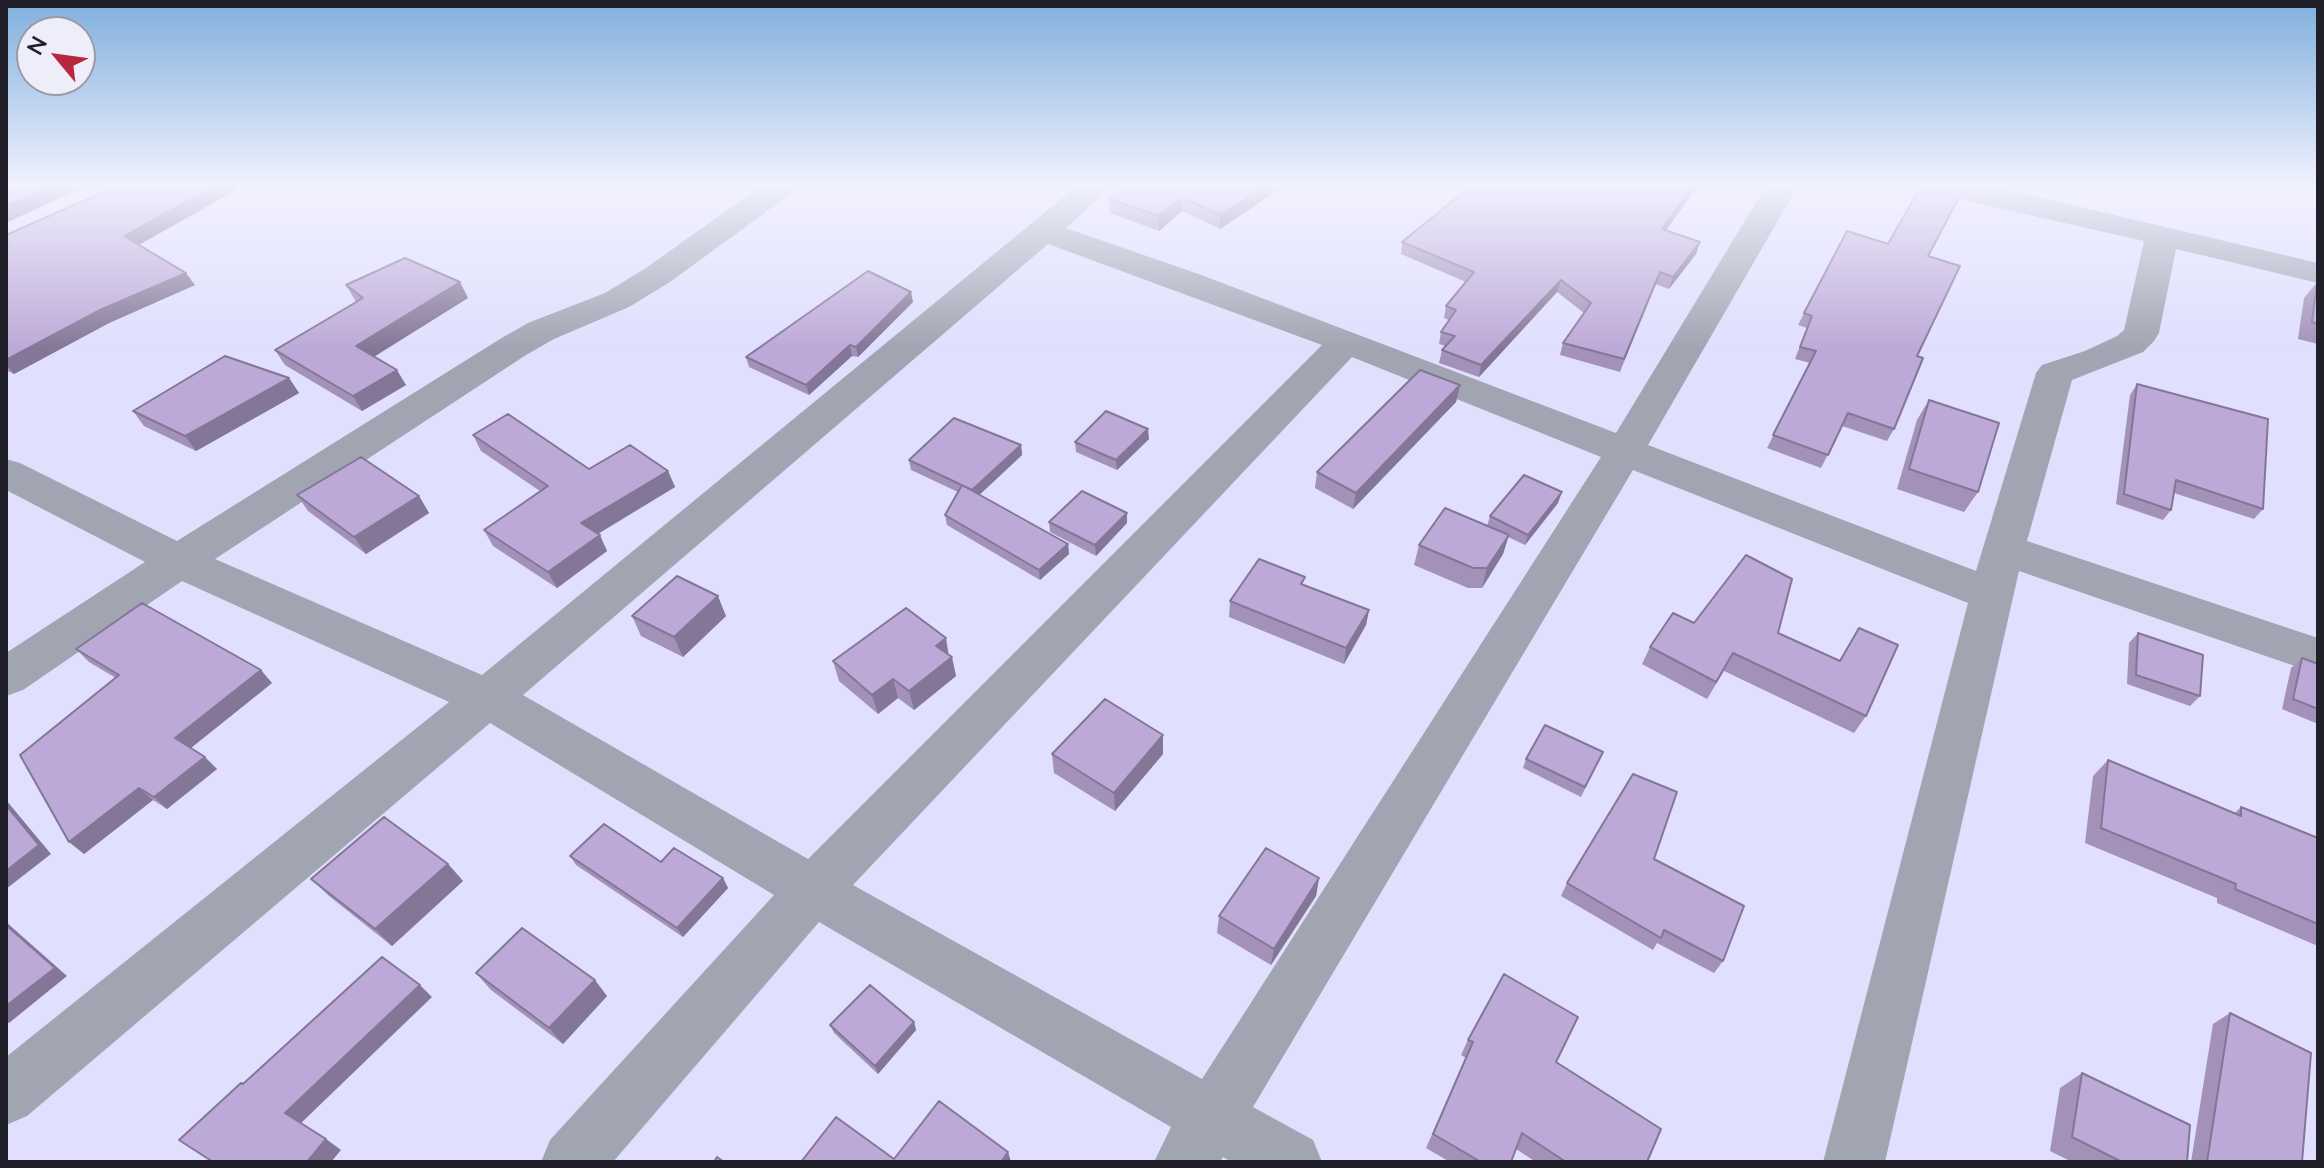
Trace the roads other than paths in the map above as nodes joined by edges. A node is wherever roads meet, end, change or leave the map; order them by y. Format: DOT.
graph roads {
  1 [pos="706,241"];
  2 [pos="1028,241"];
  3 [pos="1070,241"];
  4 [pos="1750,241"];
  5 [pos="2161,241"];
  6 [pos="2181,241"];
  7 [pos="2318,273"];
  8 [pos="1346,342"];
  9 [pos="1625,450"];
  10 [pos="6,473"];
  11 [pos="179,561"];
  12 [pos="1998,572"];
  13 [pos="2318,656"];
  14 [pos="6,677"];
  15 [pos="487,698"];
  16 [pos="813,890"];
  17 [pos="6,1095"];
  18 [pos="1198,1139"];
  19 [pos="572,1162"];
  20 [pos="1291,1162"];
  21 [pos="1854,1162"];
  1 -- 11 [label="street"];
  2 -- 15 [label="street"];
  3 -- 8 [label="street"];
  4 -- 9 [label="street"];
  5 -- 12 [label="street"];
  6 -- 7 [label="street"];
  8 -- 9 [label="street"];
  8 -- 16 [label="street"];
  9 -- 12 [label="street"];
  9 -- 18 [label="street"];
  10 -- 11 [label="street"];
  11 -- 14 [label="street"];
  11 -- 15 [label="street"];
  12 -- 13 [label="street"];
  12 -- 21 [label="street"];
  15 -- 16 [label="street"];
  15 -- 17 [label="street"];
  16 -- 18 [label="street"];
  16 -- 19 [label="street"];
  18 -- 20 [label="street"];
}
